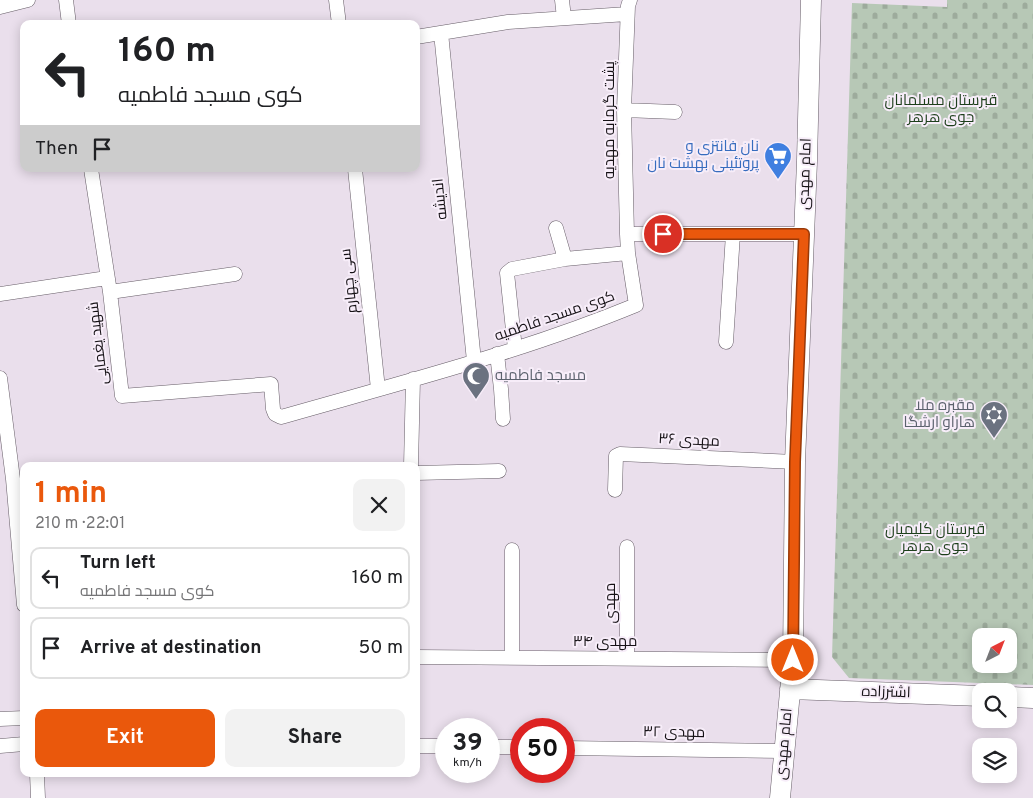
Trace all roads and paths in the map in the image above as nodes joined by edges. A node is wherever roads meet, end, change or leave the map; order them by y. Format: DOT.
graph roads {
  1 [pos="28,0"];
  2 [pos="66,0"];
  3 [pos="336,0"];
  4 [pos="562,0"];
  5 [pos="811,0"];
  6 [pos="0,7"];
  7 [pos="628,7"];
  8 [pos="564,18"];
  9 [pos="68,20"];
  10 [pos="338,20"];
  11 [pos="441,33"];
  12 [pos="420,36"];
  13 [pos="624,110"];
  14 [pos="675,112"];
  15 [pos="91,172"];
  16 [pos="355,172"];
  17 [pos="556,228"];
  18 [pos="627,234"];
  19 [pos="733,234"];
  20 [pos="804,234"];
  21 [pos="628,253"];
  22 [pos="564,259"];
  23 [pos="235,274"];
  24 [pos="108,285"];
  25 [pos="0,294"];
  26 [pos="726,342"];
  27 [pos="515,349"];
  28 [pos="497,354"];
  29 [pos="474,361"];
  30 [pos="0,378"];
  31 [pos="413,379"];
  32 [pos="378,389"];
  33 [pos="275,414"];
  34 [pos="503,418"];
  35 [pos="411,462"];
  36 [pos="795,462"];
  37 [pos="500,471"];
  38 [pos="420,473"];
  39 [pos="7,481"];
  40 [pos="615,490"];
  41 [pos="20,535"];
  42 [pos="627,547"];
  43 [pos="512,550"];
  44 [pos="420,657"];
  45 [pos="512,657"];
  46 [pos="627,658"];
  47 [pos="793,660"];
  48 [pos="790,689"];
  49 [pos="972,696"];
  50 [pos="1017,697"];
  51 [pos="1033,698"];
  52 [pos="20,718"];
  53 [pos="0,719"];
  54 [pos="20,744"];
  55 [pos="0,746"];
  56 [pos="420,746"];
  57 [pos="435,746"];
  58 [pos="575,748"];
  59 [pos="785,751"];
  60 [pos="37,777"];
  61 [pos="38,798"];
  62 [pos="780,798"];
  1 -- 6 [label="street"];
  2 -- 9 [label="street"];
  3 -- 10 [label="street"];
  4 -- 8 [label="street"];
  5 -- 20 [label="main road, امام مهدی"];
  7 -- 8 [label="street"];
  7 -- 13 [label="street, پشت گرمابه مهدیه"];
  8 -- 11 [label="street"];
  11 -- 12 [label="street"];
  11 -- 29 [label="street, اندیشه"];
  13 -- 14 [label="street"];
  13 -- 18 [label="street, پشت گرمابه مهدیه"];
  15 -- 24 [label="street, شهید یغمایی"];
  16 -- 32 [label="street, سی چهارم"];
  17 -- 22 [label="street"];
  18 -- 19 [label="street"];
  18 -- 21 [label="street, کوی مسجد فاطمیه"];
  19 -- 20 [label="street"];
  19 -- 26 [label="street"];
  20 -- 36 [label="main road, امام مهدی"];
  21 -- 22 [label="street"];
  21 -- 27 [label="street, کوی مسجد فاطمیه"];
  22 -- 27 [label="street"];
  23 -- 24 [label="street"];
  24 -- 25 [label="street"];
  24 -- 33 [label="street, شهید یغمایی"];
  27 -- 28 [label="street, کوی مسجد فاطمیه"];
  28 -- 29 [label="street, کوی مسجد فاطمیه"];
  28 -- 34 [label="street"];
  29 -- 31 [label="street, کوی مسجد فاطمیه"];
  30 -- 39 [label="street"];
  31 -- 32 [label="street, کوی مسجد فاطمیه"];
  31 -- 35 [label="street"];
  32 -- 33 [label="street, کوی مسجد فاطمیه"];
  36 -- 40 [label="street, مهدی ۳۶"];
  36 -- 47 [label="main road, امام مهدی"];
  37 -- 38 [label="street"];
  39 -- 41 [label="street"];
  42 -- 46 [label="street, مهدی"];
  43 -- 45 [label="street"];
  44 -- 45 [label="street, مهدی ۳۴"];
  45 -- 46 [label="street, مهدی ۳۴"];
  46 -- 47 [label="street, مهدی ۳۴"];
  47 -- 48 [label="main road, امام مهدی"];
  48 -- 49 [label="main road, اشترزاده"];
  48 -- 59 [label="main road, امام مهدی"];
  50 -- 51 [label="main road"];
  52 -- 53 [label="street"];
  54 -- 55 [label="street"];
  56 -- 57 [label="street"];
  58 -- 59 [label="street, مهدی ۳۲"];
  59 -- 62 [label="main road, امام مهدی"];
  60 -- 61 [label="street"];
}
